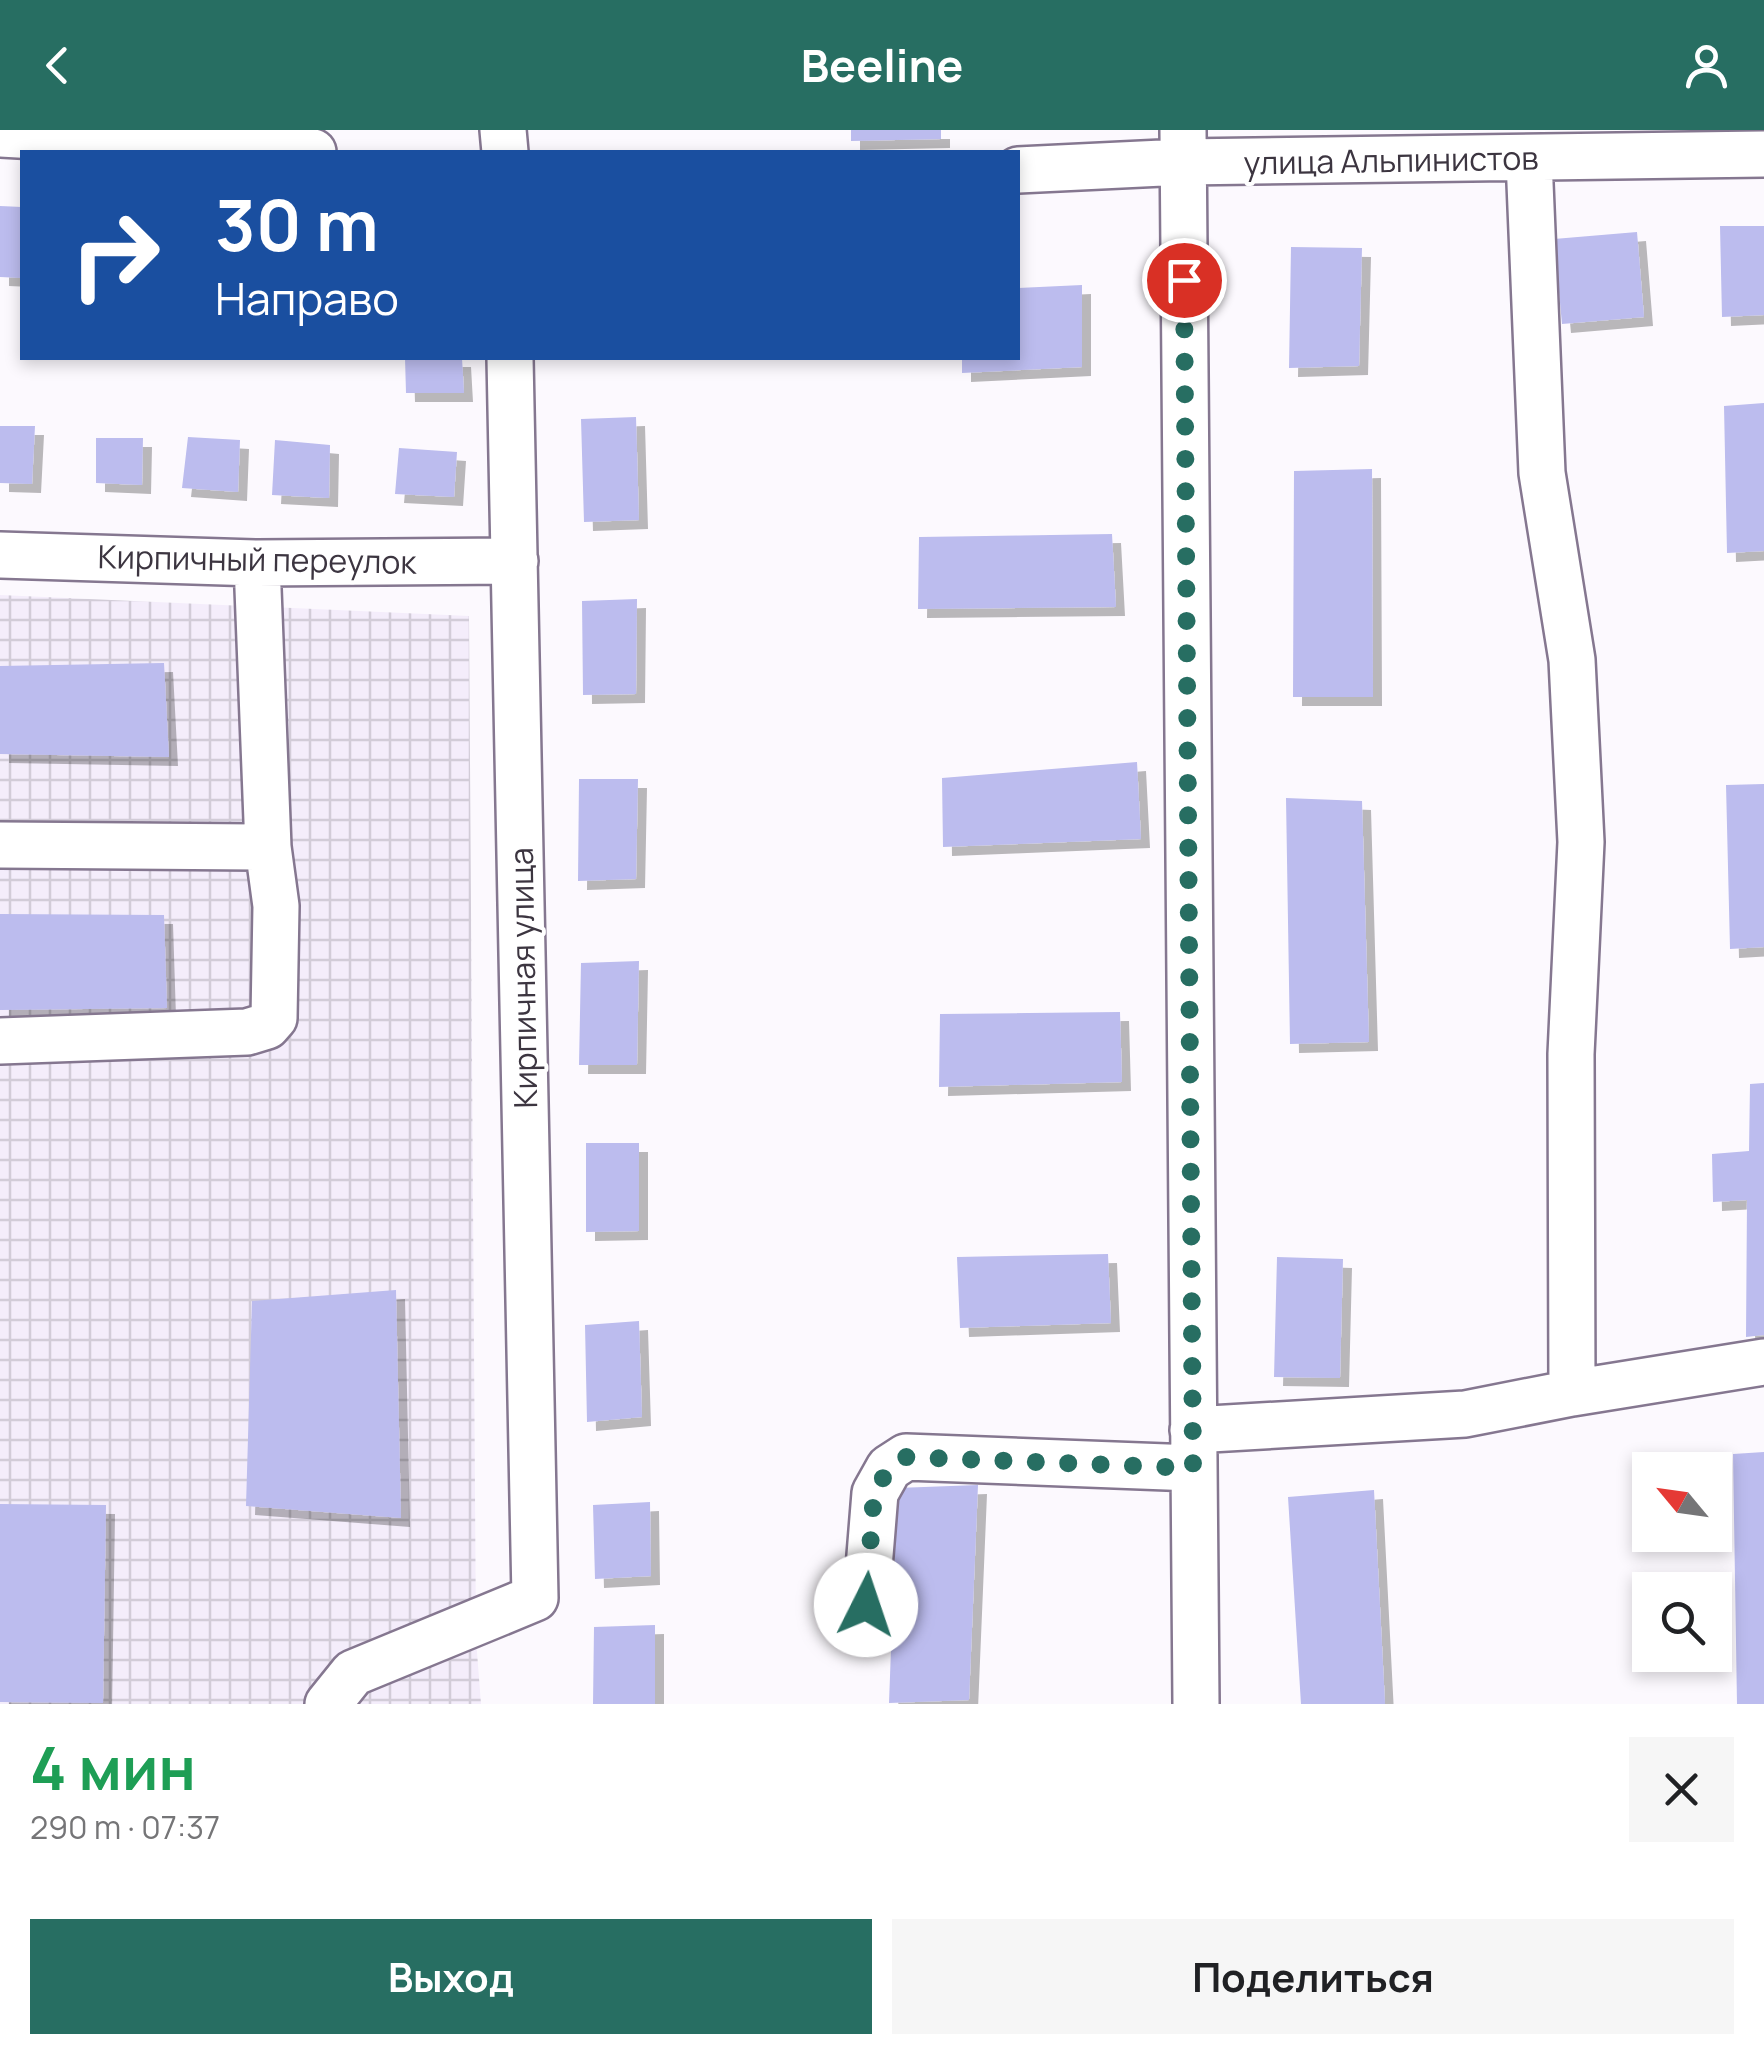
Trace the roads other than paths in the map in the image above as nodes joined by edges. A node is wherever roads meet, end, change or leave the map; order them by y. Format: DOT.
graph roads {
  1 [pos="0,134"];
  2 [pos="1183,146"];
  3 [pos="278,150"];
  4 [pos="1764,154"];
  5 [pos="1530,159"];
  6 [pos="1020,170"];
  7 [pos="510,360"];
  8 [pos="0,555"];
  9 [pos="515,560"];
  10 [pos="256,563"];
  11 [pos="0,845"];
  12 [pos="268,847"];
  13 [pos="0,1041"];
  14 [pos="1764,1362"];
  15 [pos="1572,1392"];
  16 [pos="1193,1449"];
  17 [pos="866,1605"];
  18 [pos="328,1704"];
  19 [pos="1196,1704"];
  1 -- 3 [label="street"];
  2 -- 5 [label="street, улица Альпинистов"];
  2 -- 6 [label="street, улица Альпинистов"];
  2 -- 16 [label="street"];
  4 -- 5 [label="street, улица Альпинистов"];
  5 -- 15 [label="street"];
  7 -- 9 [label="street, Кирпичная улица"];
  8 -- 10 [label="street, Кирпичный переулок"];
  9 -- 10 [label="street, Кирпичный переулок"];
  9 -- 18 [label="street, Кирпичная улица"];
  10 -- 12 [label="street"];
  11 -- 12 [label="street"];
  12 -- 13 [label="street"];
  14 -- 15 [label="street"];
  15 -- 16 [label="street"];
  16 -- 17 [label="street"];
  16 -- 19 [label="street"];
}
